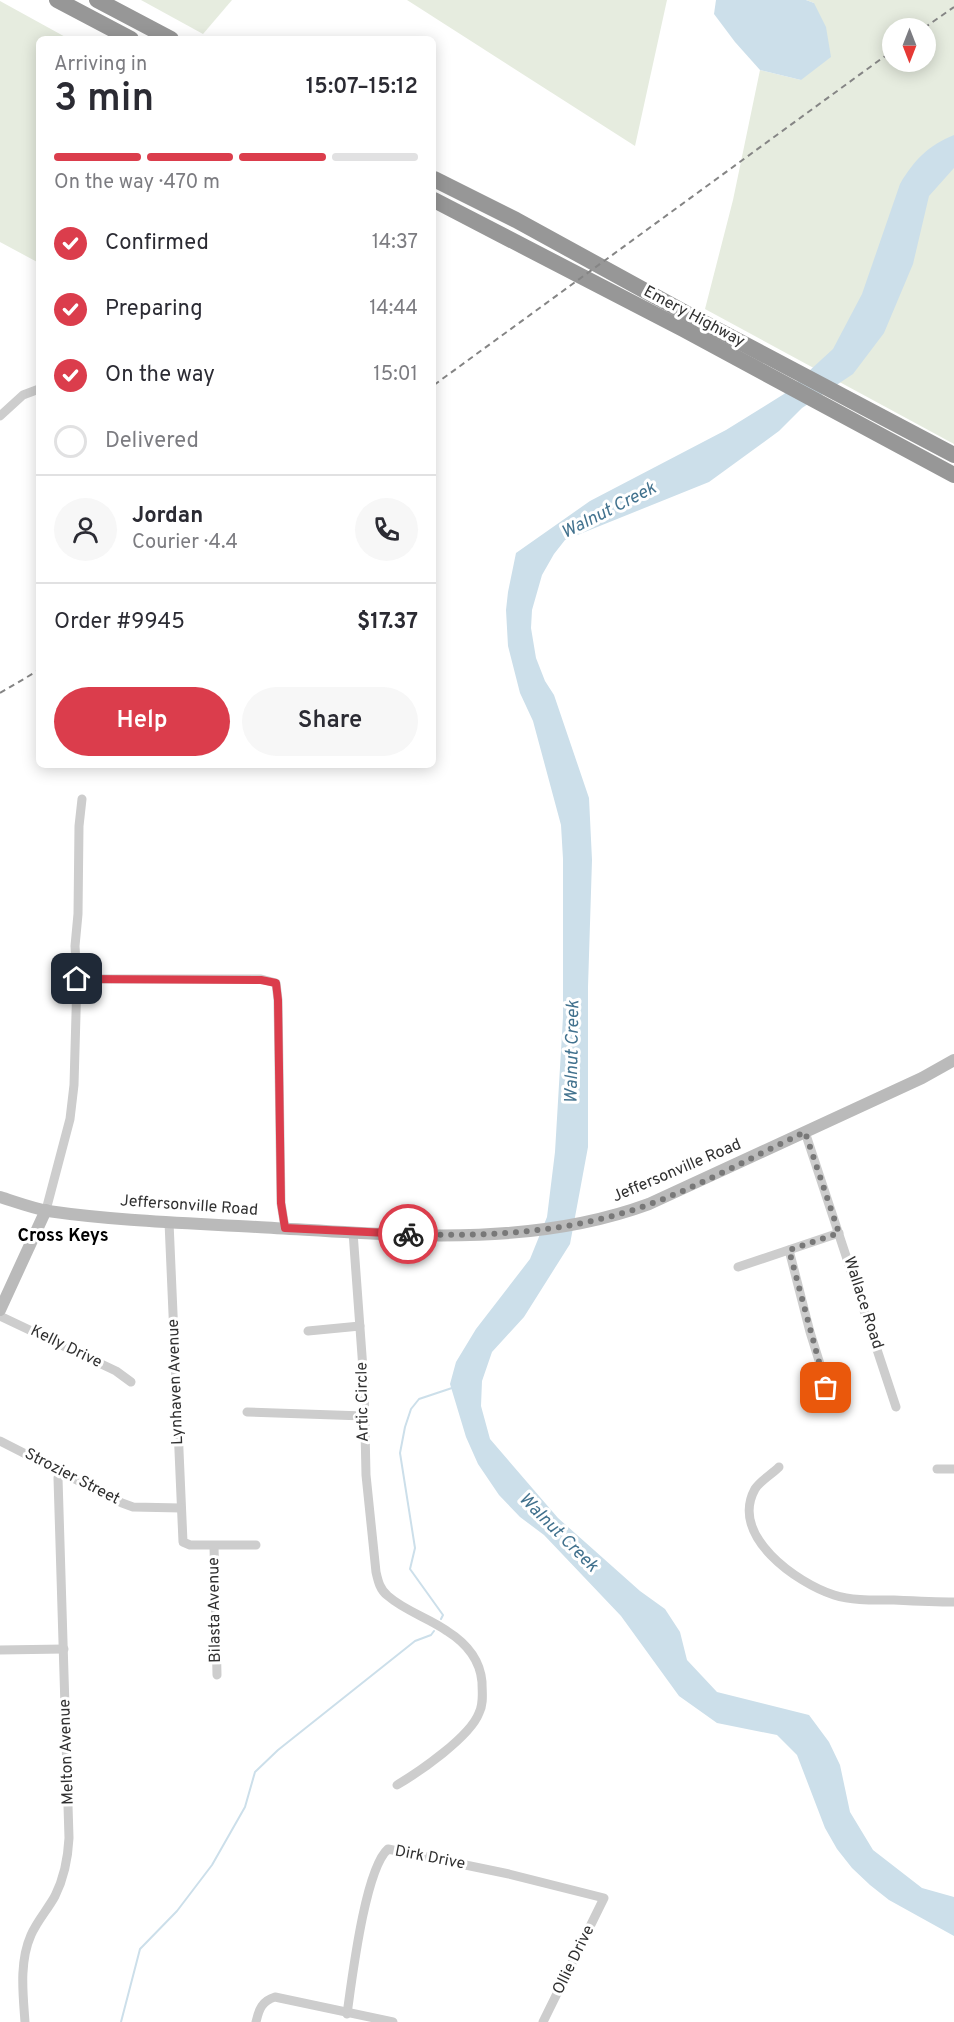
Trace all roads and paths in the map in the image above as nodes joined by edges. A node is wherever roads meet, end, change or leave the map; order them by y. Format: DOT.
graph roads {
  1 [pos="57,0"];
  2 [pos="97,0"];
  3 [pos="124,36"];
  4 [pos="165,36"];
  5 [pos="436,180"];
  6 [pos="436,201"];
  7 [pos="687,323"];
  8 [pos="36,390"];
  9 [pos="0,416"];
  10 [pos="954,455"];
  11 [pos="954,475"];
  12 [pos="82,799"];
  13 [pos="77,979"];
  14 [pos="954,1060"];
  15 [pos="805,1132"];
  16 [pos="0,1197"];
  17 [pos="46,1210"];
  18 [pos="169,1222"];
  19 [pos="285,1228"];
  20 [pos="353,1232"];
  21 [pos="839,1233"];
  22 [pos="789,1250"];
  23 [pos="738,1267"];
  24 [pos="0,1310"];
  25 [pos="0,1316"];
  26 [pos="360,1326"];
  27 [pos="308,1331"];
  28 [pos="130,1382"];
  29 [pos="831,1399"];
  30 [pos="896,1407"];
  31 [pos="247,1412"];
  32 [pos="364,1416"];
  33 [pos="0,1441"];
  34 [pos="779,1467"];
  35 [pos="937,1468"];
  36 [pos="954,1469"];
  37 [pos="60,1472"];
  38 [pos="181,1508"];
  39 [pos="256,1545"];
  40 [pos="214,1546"];
  41 [pos="954,1602"];
  42 [pos="64,1649"];
  43 [pos="0,1650"];
  44 [pos="216,1675"];
  45 [pos="397,1785"];
  46 [pos="604,1898"];
  47 [pos="347,2014"];
  48 [pos="25,2022"];
  49 [pos="256,2022"];
  50 [pos="393,2022"];
  51 [pos="543,2022"];
  1 -- 3 [label="highway"];
  2 -- 4 [label="highway"];
  5 -- 7 [label="highway, Emery Highway"];
  6 -- 7 [label="highway, Emery Highway"];
  7 -- 10 [label="highway, Emery Highway"];
  7 -- 11 [label="highway, Emery Highway"];
  8 -- 9 [label="street"];
  12 -- 13 [label="street"];
  13 -- 17 [label="street"];
  13 -- 19 [label="street"];
  14 -- 15 [label="street, Jeffersonville Road"];
  15 -- 20 [label="street, Jeffersonville Road"];
  15 -- 21 [label="street, Wallace Road"];
  16 -- 17 [label="street, Jeffersonville Road"];
  17 -- 18 [label="street, Jeffersonville Road"];
  17 -- 24 [label="street"];
  18 -- 19 [label="street, Jeffersonville Road"];
  18 -- 38 [label="street, Lynhaven Avenue"];
  19 -- 20 [label="street, Jeffersonville Road"];
  20 -- 26 [label="street, Artic Circle"];
  21 -- 22 [label="street"];
  21 -- 30 [label="street, Wallace Road"];
  22 -- 23 [label="street"];
  22 -- 29 [label="street"];
  25 -- 28 [label="street, Kelly Drive"];
  26 -- 27 [label="street"];
  26 -- 32 [label="street, Artic Circle"];
  31 -- 32 [label="street"];
  32 -- 45 [label="street, Artic Circle"];
  33 -- 37 [label="street, Strozier Street"];
  34 -- 41 [label="street"];
  35 -- 36 [label="street"];
  37 -- 38 [label="street, Strozier Street"];
  37 -- 42 [label="street, Melton Avenue"];
  38 -- 40 [label="street, Lynhaven Avenue"];
  39 -- 40 [label="street"];
  40 -- 44 [label="street, Bilasta Avenue"];
  42 -- 43 [label="street"];
  42 -- 48 [label="street, Melton Avenue"];
  46 -- 47 [label="street, Dirk Drive"];
  46 -- 51 [label="street, Ollie Drive"];
  47 -- 49 [label="street"];
  47 -- 50 [label="street"];
}
